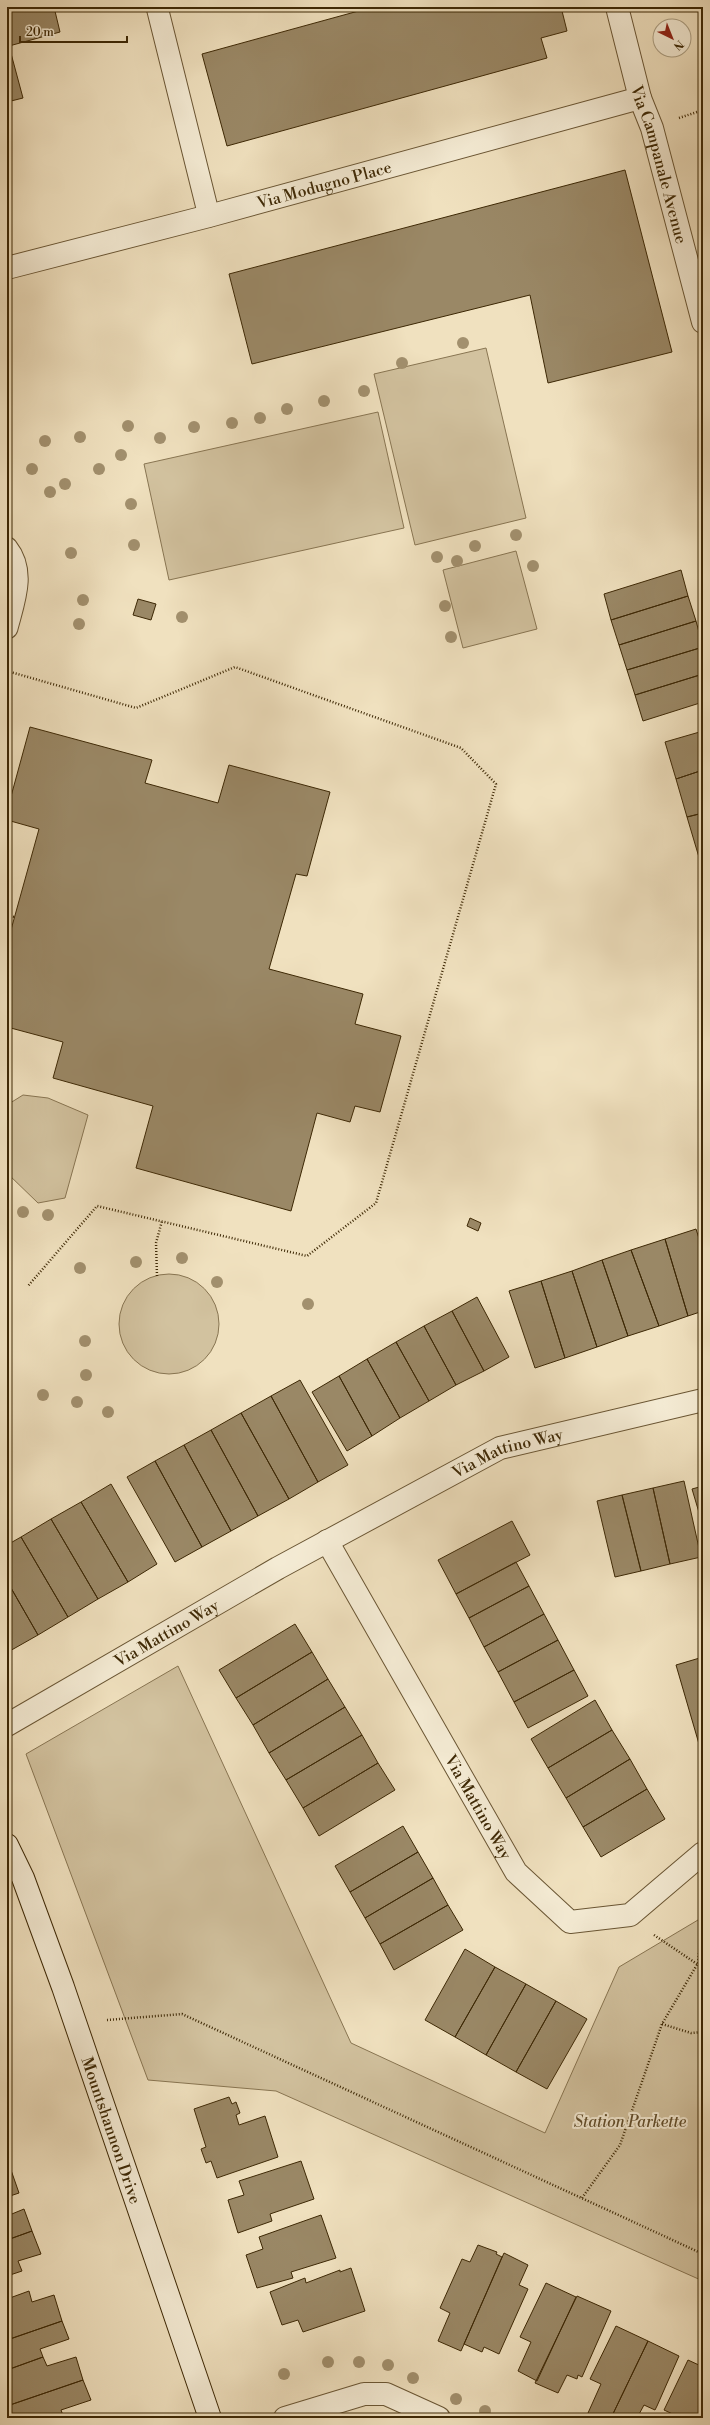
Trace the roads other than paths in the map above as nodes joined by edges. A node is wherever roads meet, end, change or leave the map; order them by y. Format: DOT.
graph roads {
  1 [pos="157,7"];
  2 [pos="617,7"];
  3 [pos="640,98"];
  4 [pos="209,216"];
  5 [pos="7,268"];
  6 [pos="703,322"];
  7 [pos="7,548"];
  8 [pos="7,628"];
  9 [pos="703,1400"];
  10 [pos="327,1541"];
  11 [pos="7,1724"];
  12 [pos="7,1845"];
  13 [pos="703,1853"];
  14 [pos="210,2418"];
  15 [pos="285,2418"];
  16 [pos="439,2418"];
  1 -- 4 [label="lane"];
  2 -- 3 [label="street, Via Campanale Avenue"];
  3 -- 4 [label="street, Via Modugno Place"];
  3 -- 6 [label="street, Via Campanale Avenue"];
  4 -- 5 [label="street, Via Modugno Place"];
  7 -- 8 [label="lane"];
  9 -- 10 [label="street, Via Mattino Way"];
  10 -- 11 [label="street, Via Mattino Way"];
  10 -- 13 [label="street, Via Mattino Way"];
  12 -- 14 [label="street, Mountshannon Drive"];
  15 -- 16 [label="street"];
}
